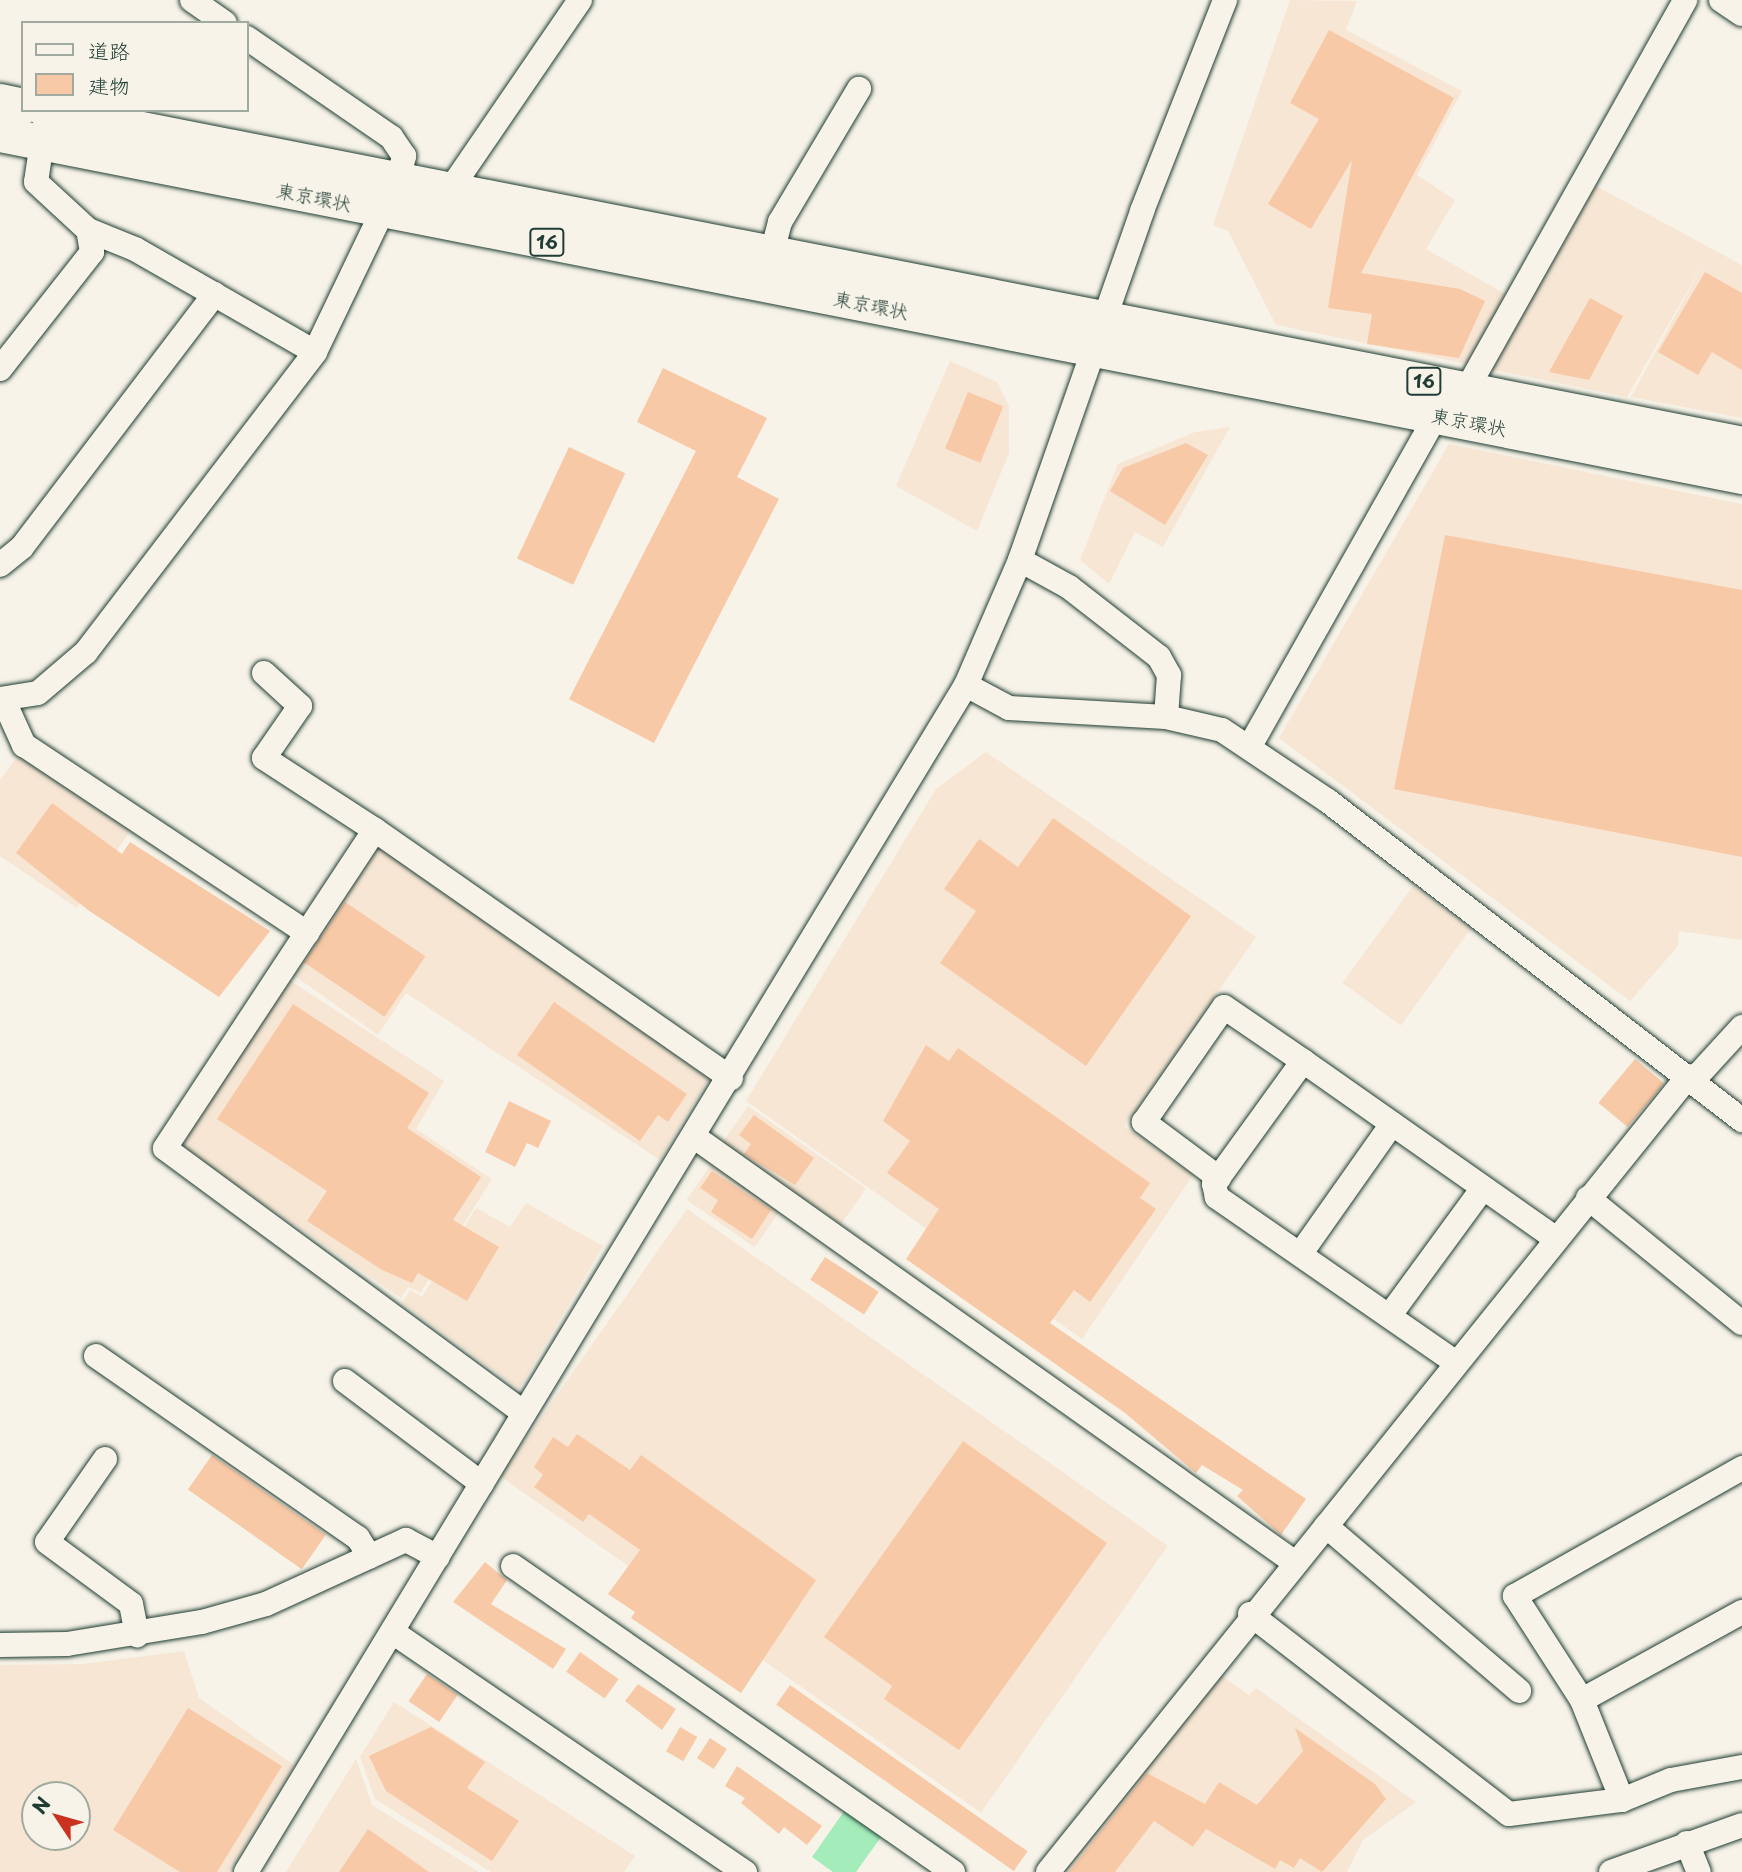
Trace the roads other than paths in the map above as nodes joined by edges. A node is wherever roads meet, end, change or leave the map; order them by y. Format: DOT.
graph roads {
  1 [pos="192,0"];
  2 [pos="580,0"];
  3 [pos="1226,0"];
  4 [pos="1685,0"];
  5 [pos="1721,0"];
  6 [pos="1742,14"];
  7 [pos="222,21"];
  8 [pos="248,39"];
  9 [pos="859,89"];
  10 [pos="0,101"];
  11 [pos="21,106"];
  12 [pos="44,126"];
  13 [pos="0,134"];
  14 [pos="398,179"];
  15 [pos="450,190"];
  16 [pos="384,211"];
  17 [pos="88,230"];
  18 [pos="768,269"];
  19 [pos="215,294"];
  20 [pos="1100,336"];
  21 [pos="315,352"];
  22 [pos="0,369"];
  23 [pos="1467,389"];
  24 [pos="1436,416"];
  25 [pos="1742,444"];
  26 [pos="1742,476"];
  27 [pos="1020,560"];
  28 [pos="0,565"];
  29 [pos="264,673"];
  30 [pos="966,685"];
  31 [pos="1,699"];
  32 [pos="1166,718"];
  33 [pos="1250,746"];
  34 [pos="375,830"];
  35 [pos="307,933"];
  36 [pos="1742,1027"];
  37 [pos="1303,1061"];
  38 [pos="732,1078"];
  39 [pos="1686,1079"];
  40 [pos="1742,1120"];
  41 [pos="1392,1124"];
  42 [pos="696,1138"];
  43 [pos="1219,1178"];
  44 [pos="1483,1188"];
  45 [pos="1588,1198"];
  46 [pos="1556,1239"];
  47 [pos="1301,1253"];
  48 [pos="1390,1315"];
  49 [pos="1742,1324"];
  50 [pos="96,1356"];
  51 [pos="1455,1362"];
  52 [pos="345,1381"];
  53 [pos="524,1413"];
  54 [pos="105,1459"];
  55 [pos="1742,1468"];
  56 [pos="482,1484"];
  57 [pos="1326,1526"];
  58 [pos="370,1557"];
  59 [pos="438,1557"];
  60 [pos="1294,1562"];
  61 [pos="513,1566"];
  62 [pos="1742,1612"];
  63 [pos="1251,1614"];
  64 [pos="394,1633"];
  65 [pos="137,1635"];
  66 [pos="0,1645"];
  67 [pos="1519,1691"];
  68 [pos="1582,1700"];
  69 [pos="1742,1767"];
  70 [pos="1622,1800"];
  71 [pos="1742,1825"];
  72 [pos="1687,1843"];
  73 [pos="246,1872"];
  74 [pos="745,1872"];
  75 [pos="953,1872"];
  76 [pos="1048,1872"];
  77 [pos="1611,1872"];
  78 [pos="1699,1872"];
  1 -- 7 [label="street"];
  2 -- 15 [label="street"];
  3 -- 20 [label="street"];
  4 -- 23 [label="street"];
  5 -- 6 [label="street"];
  8 -- 14 [label="street"];
  9 -- 18 [label="street"];
  10 -- 11 [label="highway"];
  12 -- 13 [label="highway, 東京環状 / 16"];
  12 -- 14 [label="highway, 東京環状 / 16"];
  12 -- 16 [label="highway, 東京環状 / 16"];
  12 -- 17 [label="street"];
  14 -- 15 [label="highway, 東京環状 / 16"];
  14 -- 16 [label="street"];
  15 -- 18 [label="highway, 東京環状 / 16"];
  16 -- 18 [label="highway, 東京環状 / 16"];
  16 -- 21 [label="street"];
  17 -- 19 [label="street"];
  17 -- 22 [label="street"];
  18 -- 20 [label="highway, 東京環状 / 16"];
  19 -- 21 [label="street"];
  19 -- 28 [label="street"];
  20 -- 23 [label="highway, 東京環状 / 16"];
  20 -- 24 [label="highway, 東京環状 / 16"];
  20 -- 27 [label="street"];
  21 -- 31 [label="street"];
  23 -- 25 [label="highway, 東京環状 / 16"];
  24 -- 26 [label="highway, 東京環状 / 16"];
  24 -- 33 [label="street"];
  27 -- 30 [label="street"];
  27 -- 32 [label="street"];
  29 -- 34 [label="street"];
  30 -- 32 [label="street"];
  30 -- 38 [label="street"];
  31 -- 35 [label="street"];
  32 -- 33 [label="street"];
  33 -- 39 [label="street"];
  34 -- 35 [label="street"];
  34 -- 38 [label="street"];
  35 -- 53 [label="street"];
  36 -- 39 [label="street"];
  37 -- 41 [label="street"];
  37 -- 43 [label="street"];
  37 -- 43 [label="street"];
  38 -- 42 [label="street"];
  39 -- 40 [label="street"];
  39 -- 45 [label="street"];
  41 -- 44 [label="street"];
  41 -- 47 [label="street"];
  42 -- 53 [label="street"];
  42 -- 60 [label="street"];
  43 -- 47 [label="street"];
  44 -- 46 [label="street"];
  44 -- 48 [label="street"];
  45 -- 46 [label="street"];
  45 -- 49 [label="street"];
  46 -- 51 [label="street"];
  47 -- 48 [label="street"];
  48 -- 51 [label="street"];
  50 -- 58 [label="street"];
  51 -- 57 [label="street"];
  52 -- 56 [label="street"];
  53 -- 56 [label="street"];
  54 -- 65 [label="street"];
  55 -- 68 [label="street"];
  56 -- 59 [label="street"];
  57 -- 60 [label="street"];
  57 -- 67 [label="street"];
  58 -- 59 [label="street"];
  58 -- 65 [label="street"];
  59 -- 64 [label="street"];
  60 -- 63 [label="street"];
  61 -- 75 [label="street"];
  62 -- 68 [label="street"];
  63 -- 70 [label="street"];
  63 -- 76 [label="street"];
  64 -- 73 [label="street"];
  64 -- 74 [label="street"];
  65 -- 66 [label="street"];
  68 -- 70 [label="street"];
  69 -- 70 [label="street"];
  71 -- 72 [label="street"];
  72 -- 77 [label="street"];
  72 -- 78 [label="street"];
}
